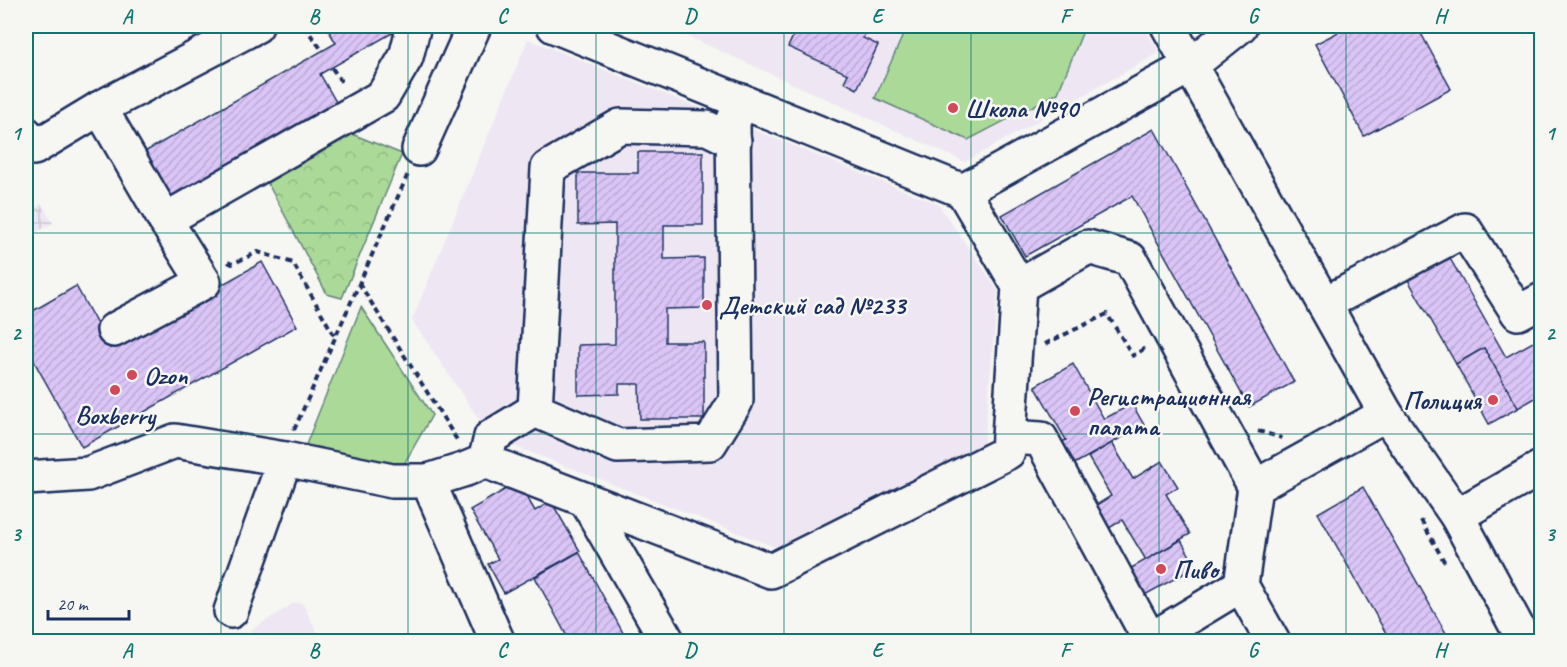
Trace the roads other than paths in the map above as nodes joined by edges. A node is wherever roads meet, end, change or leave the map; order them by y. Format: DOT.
graph roads {
  1 [pos="256,26"];
  2 [pos="411,26"];
  3 [pos="474,26"];
  4 [pos="554,26"];
  5 [pos="1168,26"];
  6 [pos="1240,26"];
  7 [pos="1190,66"];
  8 [pos="742,101"];
  9 [pos="100,108"];
  10 [pos="26,134"];
  11 [pos="734,141"];
  12 [pos="418,149"];
  13 [pos="963,191"];
  14 [pos="165,220"];
  15 [pos="1019,286"];
  16 [pos="1542,300"];
  17 [pos="1324,304"];
  18 [pos="114,330"];
  19 [pos="535,410"];
  20 [pos="1386,414"];
  21 [pos="1009,436"];
  22 [pos="285,459"];
  23 [pos="479,464"];
  24 [pos="1542,467"];
  25 [pos="26,478"];
  26 [pos="428,482"];
  27 [pos="1255,487"];
  28 [pos="586,500"];
  29 [pos="1456,516"];
  30 [pos="1241,585"];
  31 [pos="231,611"];
  32 [pos="1148,641"];
  33 [pos="498,642"];
  34 [pos="668,642"];
  35 [pos="1273,642"];
  36 [pos="1525,642"];
  1 -- 9 [label="street"];
  2 -- 14 [label="street"];
  3 -- 12 [label="street"];
  4 -- 8 [label="street"];
  5 -- 7 [label="street"];
  6 -- 7 [label="street"];
  7 -- 13 [label="street"];
  7 -- 17 [label="street"];
  8 -- 11 [label="street"];
  8 -- 13 [label="street"];
  9 -- 10 [label="street"];
  9 -- 14 [label="street"];
  11 -- 19 [label="street"];
  11 -- 19 [label="street"];
  13 -- 15 [label="street"];
  14 -- 18 [label="street"];
  15 -- 21 [label="street"];
  15 -- 27 [label="street"];
  16 -- 17 [label="street"];
  17 -- 20 [label="street"];
  19 -- 23 [label="street"];
  20 -- 27 [label="street"];
  20 -- 29 [label="street"];
  21 -- 28 [label="street"];
  21 -- 32 [label="street"];
  22 -- 25 [label="street"];
  22 -- 26 [label="street"];
  22 -- 31 [label="street"];
  23 -- 26 [label="street"];
  23 -- 28 [label="street"];
  24 -- 29 [label="street"];
  26 -- 33 [label="street"];
  27 -- 30 [label="street"];
  28 -- 34 [label="street"];
  29 -- 36 [label="street"];
  30 -- 32 [label="street"];
  30 -- 35 [label="street"];
}
